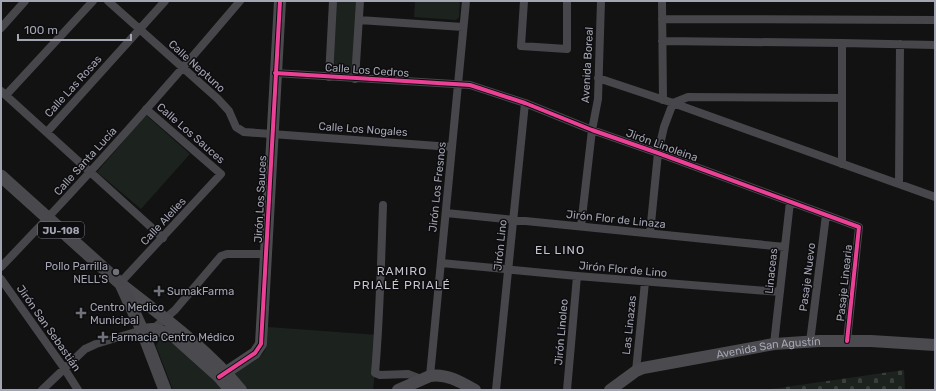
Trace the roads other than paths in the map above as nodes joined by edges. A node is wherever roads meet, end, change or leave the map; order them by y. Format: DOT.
graph roads {
  1 [pos="25,1"];
  2 [pos="93,1"];
  3 [pos="108,1"];
  4 [pos="165,1"];
  5 [pos="240,1"];
  6 [pos="280,1"];
  7 [pos="333,1"];
  8 [pos="360,1"];
  9 [pos="466,1"];
  10 [pos="524,1"];
  11 [pos="567,1"];
  12 [pos="601,1"];
  13 [pos="662,1"];
  14 [pos="662,19"];
  15 [pos="359,20"];
  16 [pos="935,20"];
  17 [pos="463,27"];
  18 [pos="1,28"];
  19 [pos="140,29"];
  20 [pos="662,41"];
  21 [pos="842,43"];
  22 [pos="900,44"];
  23 [pos="935,45"];
  24 [pos="184,67"];
  25 [pos="275,73"];
  26 [pos="329,77"];
  27 [pos="598,78"];
  28 [pos="355,79"];
  29 [pos="458,85"];
  30 [pos="3,93"];
  31 [pos="842,98"];
  32 [pos="663,100"];
  33 [pos="525,103"];
  34 [pos="673,103"];
  35 [pos="146,109"];
  36 [pos="592,130"];
  37 [pos="47,132"];
  38 [pos="273,134"];
  39 [pos="452,147"];
  40 [pos="658,153"];
  41 [pos="842,164"];
  42 [pos="90,172"];
  43 [pos="221,174"];
  44 [pos="1,176"];
  45 [pos="899,184"];
  46 [pos="935,197"];
  47 [pos="790,202"];
  48 [pos="383,205"];
  49 [pos="446,213"];
  50 [pos="826,215"];
  51 [pos="48,218"];
  52 [pos="514,220"];
  53 [pos="581,226"];
  54 [pos="859,227"];
  55 [pos="650,233"];
  56 [pos="163,238"];
  57 [pos="785,247"];
  58 [pos="266,254"];
  59 [pos="441,263"];
  60 [pos="1,267"];
  61 [pos="508,269"];
  62 [pos="577,276"];
  63 [pos="1,279"];
  64 [pos="645,282"];
  65 [pos="121,284"];
  66 [pos="780,292"];
  67 [pos="165,318"];
  68 [pos="148,330"];
  69 [pos="847,341"];
  70 [pos="810,342"];
  71 [pos="774,344"];
  72 [pos="935,345"];
  73 [pos="64,368"];
  74 [pos="636,371"];
  75 [pos="222,374"];
  76 [pos="426,378"];
  77 [pos="42,390"];
  78 [pos="78,390"];
  79 [pos="165,390"];
  80 [pos="230,390"];
  81 [pos="241,390"];
  82 [pos="398,390"];
  83 [pos="475,390"];
  84 [pos="496,390"];
  85 [pos="567,390"];
  86 [pos="610,390"];
  1 -- 18 [label="street"];
  2 -- 30 [label="street"];
  3 -- 19 [label="street, Calle Neptuno"];
  4 -- 19 [label="street, Calle Las Rosas"];
  5 -- 24 [label="street, Calle Santa Lucía"];
  6 -- 25 [label="street, Jirón Los Sauces"];
  7 -- 26 [label="street"];
  8 -- 15 [label="street"];
  9 -- 17 [label="street, Jirón Los Fresnos"];
  10 -- 11 [label="street"];
  12 -- 27 [label="street, Avenida Boreal"];
  13 -- 14 [label="street"];
  14 -- 16 [label="street"];
  14 -- 20 [label="street"];
  15 -- 17 [label="street"];
  15 -- 28 [label="street"];
  17 -- 29 [label="street, Jirón Los Fresnos"];
  19 -- 24 [label="street, Calle Neptuno"];
  19 -- 37 [label="street, Calle Las Rosas"];
  20 -- 21 [label="street"];
  20 -- 32 [label="street"];
  21 -- 22 [label="street"];
  21 -- 31 [label="street"];
  22 -- 23 [label="street"];
  22 -- 45 [label="street"];
  24 -- 35 [label="street, Calle Santa Lucía"];
  24 -- 38 [label="street, Calle Neptuno"];
  25 -- 26 [label="street, Calle Los Cedros"];
  25 -- 38 [label="street, Jirón Los Sauces"];
  26 -- 28 [label="street, Calle Los Cedros"];
  27 -- 32 [label="street"];
  27 -- 36 [label="street, Avenida Boreal"];
  28 -- 29 [label="street, Calle Los Cedros"];
  29 -- 33 [label="street, Jirón Linoleina"];
  29 -- 39 [label="street, Jirón Los Fresnos"];
  30 -- 37 [label="street"];
  31 -- 34 [label="street"];
  31 -- 41 [label="street"];
  32 -- 34 [label="street"];
  33 -- 36 [label="street, Jirón Linoleina"];
  33 -- 52 [label="street, Jirón Lino"];
  34 -- 40 [label="street"];
  34 -- 41 [label="street"];
  35 -- 42 [label="street, Calle Santa Lucía"];
  35 -- 43 [label="street, Calle Los Sauces"];
  36 -- 40 [label="street, Jirón Linoleina"];
  36 -- 53 [label="street"];
  37 -- 42 [label="street"];
  38 -- 39 [label="street, Calle Los Nogales"];
  38 -- 58 [label="street, Jirón Los Sauces"];
  39 -- 49 [label="street, Jirón Los Fresnos"];
  40 -- 47 [label="street, Jirón Linoleina"];
  40 -- 55 [label="street"];
  41 -- 45 [label="street"];
  42 -- 51 [label="street, Calle Santa Lucía"];
  42 -- 56 [label="street"];
  43 -- 56 [label="street, Calle Alelies"];
  44 -- 51 [label="main road, JU-108"];
  45 -- 46 [label="street"];
  47 -- 50 [label="street, Jirón Linoleina"];
  47 -- 57 [label="street, Linaceas"];
  48 -- 76 [label="street"];
  49 -- 52 [label="street, Jirón Flor de Linaza"];
  49 -- 59 [label="street, Jirón Los Fresnos"];
  50 -- 54 [label="street, Jirón Linoleina"];
  50 -- 70 [label="street, Pasaje Nuevo"];
  51 -- 60 [label="street, Calle Santa Lucía"];
  51 -- 65 [label="main road, JU-108"];
  52 -- 53 [label="street, Jirón Flor de Linaza"];
  52 -- 61 [label="street, Jirón Lino"];
  53 -- 55 [label="street, Jirón Flor de Linaza"];
  54 -- 69 [label="street, Pasaje Linearia"];
  55 -- 57 [label="street, Jirón Flor de Linaza"];
  56 -- 65 [label="street, Calle Alelies"];
  57 -- 66 [label="street, Linaceas"];
  58 -- 67 [label="street"];
  58 -- 75 [label="street, Jirón Los Sauces"];
  59 -- 61 [label="street, Jirón Flor de Lino"];
  59 -- 76 [label="street, Jirón Los Fresnos"];
  61 -- 62 [label="street, Jirón Flor de Lino"];
  61 -- 84 [label="street, Jirón Lino"];
  62 -- 64 [label="street, Jirón Flor de Lino"];
  62 -- 85 [label="street, Jirón Linoleo"];
  63 -- 73 [label="street, Jirón San Sebastián"];
  64 -- 66 [label="street, Jirón Flor de Lino"];
  64 -- 74 [label="street, Las Linazas"];
  65 -- 67 [label="street"];
  65 -- 68 [label="main road, JU-108"];
  66 -- 71 [label="street, Linaceas"];
  67 -- 68 [label="street"];
  67 -- 75 [label="street"];
  68 -- 73 [label="street"];
  68 -- 75 [label="street"];
  68 -- 79 [label="main road, JU-108"];
  69 -- 70 [label="street, Avenida San Agustín"];
  69 -- 72 [label="street, Avenida San Agustín"];
  70 -- 71 [label="street, Avenida San Agustín"];
  71 -- 74 [label="street, Avenida San Agustín"];
  73 -- 77 [label="street"];
  73 -- 78 [label="street, Jirón San Sebastián"];
  74 -- 86 [label="street, Avenida San Agustín"];
  75 -- 80 [label="street"];
  75 -- 81 [label="street"];
  76 -- 82 [label="street"];
  76 -- 83 [label="street"];
}
